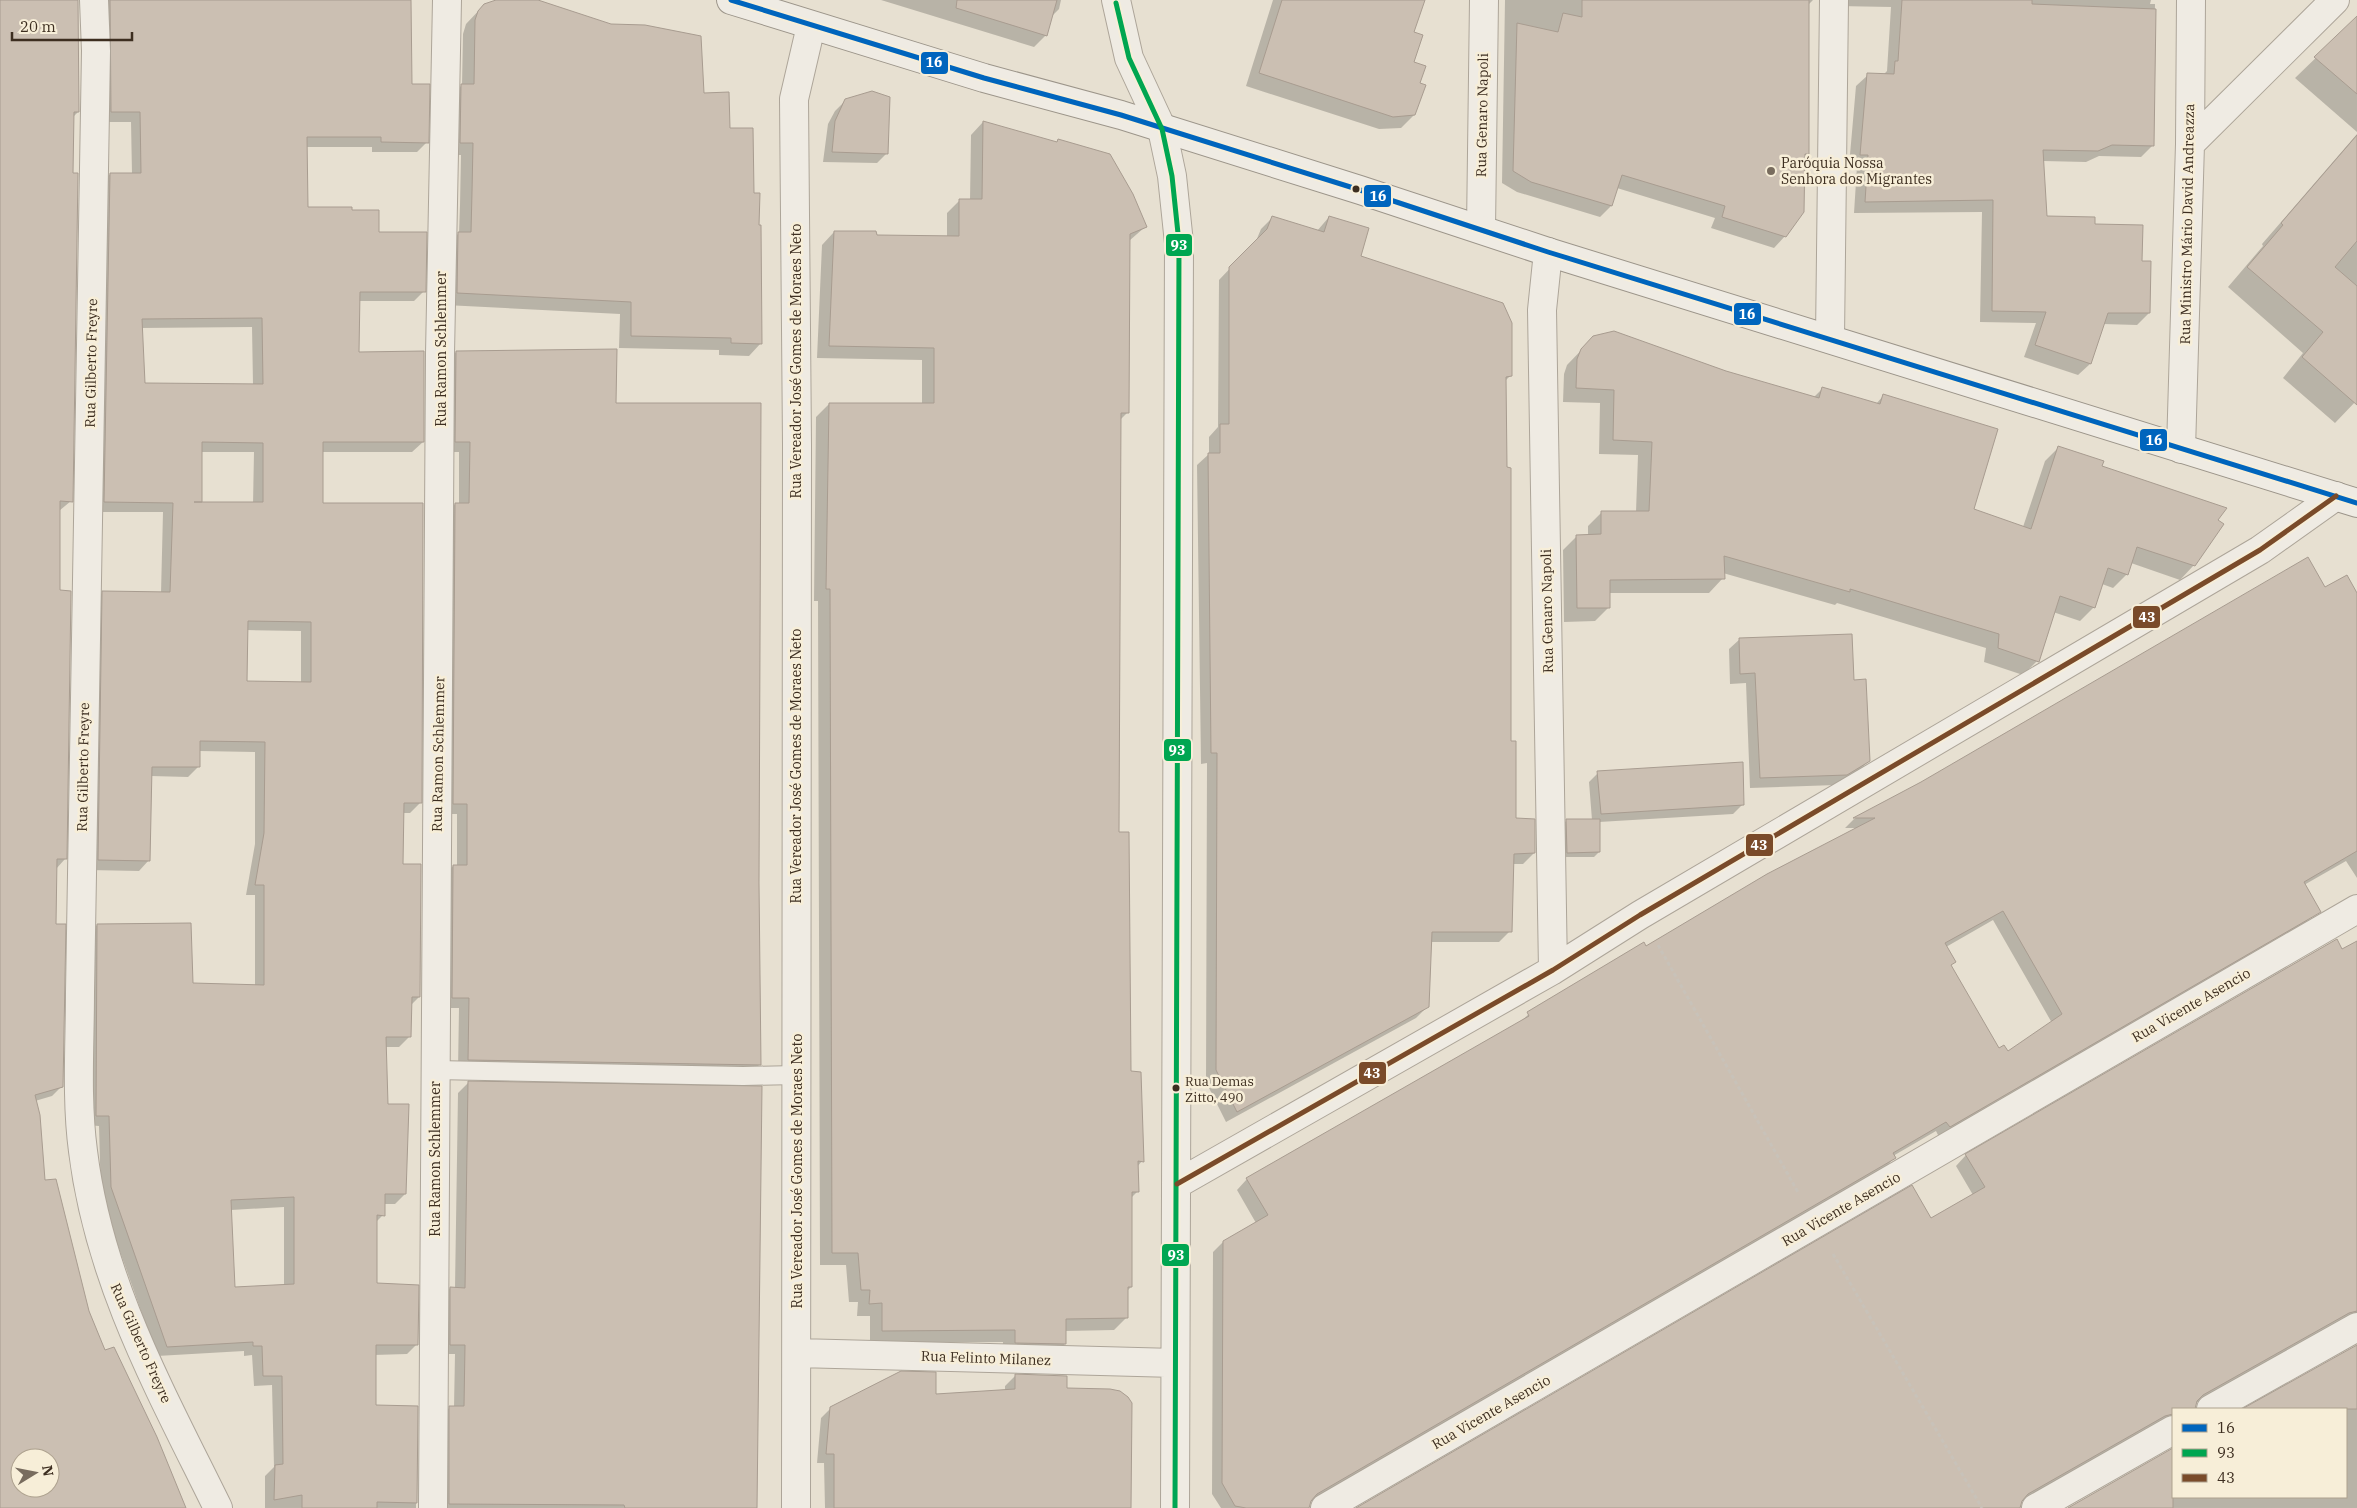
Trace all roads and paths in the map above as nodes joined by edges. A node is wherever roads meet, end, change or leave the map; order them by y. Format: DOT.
graph roads {
  1 [pos="94,0"];
  2 [pos="447,0"];
  3 [pos="733,0"];
  4 [pos="1116,0"];
  5 [pos="1484,0"];
  6 [pos="1834,0"];
  7 [pos="2191,0"];
  8 [pos="2335,0"];
  9 [pos="811,26"];
  10 [pos="1162,129"];
  11 [pos="2190,144"];
  12 [pos="1481,229"];
  13 [pos="1548,252"];
  14 [pos="1830,338"];
  15 [pos="2181,449"];
  16 [pos="2346,499"];
  17 [pos="2357,909"];
  18 [pos="1553,970"];
  19 [pos="435,1070"];
  20 [pos="797,1075"];
  21 [pos="1177,1184"];
  22 [pos="2357,1326"];
  23 [pos="797,1353"];
  24 [pos="1175,1364"];
  25 [pos="2213,1408"];
  26 [pos="2172,1431"];
  27 [pos="218,1508"];
  28 [pos="433,1508"];
  29 [pos="796,1508"];
  30 [pos="1175,1508"];
  31 [pos="1325,1508"];
  32 [pos="2036,1508"];
  1 -- 27 [label="street, Rua Gilberto Freyre"];
  2 -- 19 [label="street, Rua Ramon Schlemmer"];
  3 -- 9 [label="street"];
  4 -- 10 [label="street"];
  5 -- 12 [label="street, Rua Genaro Napoli"];
  6 -- 14 [label="street"];
  7 -- 11 [label="street, Rua Ministro Mário David Andreazza"];
  8 -- 11 [label="street"];
  9 -- 10 [label="street"];
  9 -- 20 [label="street, Rua Vereador José Gomes de Moraes Neto"];
  10 -- 12 [label="street"];
  10 -- 21 [label="street"];
  11 -- 15 [label="street, Rua Ministro Mário David Andreazza"];
  12 -- 13 [label="street"];
  13 -- 14 [label="street"];
  13 -- 18 [label="street, Rua Genaro Napoli"];
  14 -- 15 [label="street"];
  15 -- 16 [label="street"];
  16 -- 18 [label="street"];
  17 -- 31 [label="street, Rua Vicente Asencio"];
  18 -- 21 [label="street"];
  19 -- 20 [label="lane"];
  19 -- 28 [label="street, Rua Ramon Schlemmer"];
  20 -- 23 [label="street, Rua Vereador José Gomes de Moraes Neto"];
  21 -- 24 [label="street"];
  22 -- 25 [label="street"];
  23 -- 24 [label="street, Rua Felinto Milanez"];
  23 -- 29 [label="street, Rua Vereador José Gomes de Moraes Neto"];
  24 -- 30 [label="street"];
  26 -- 32 [label="street"];
}
